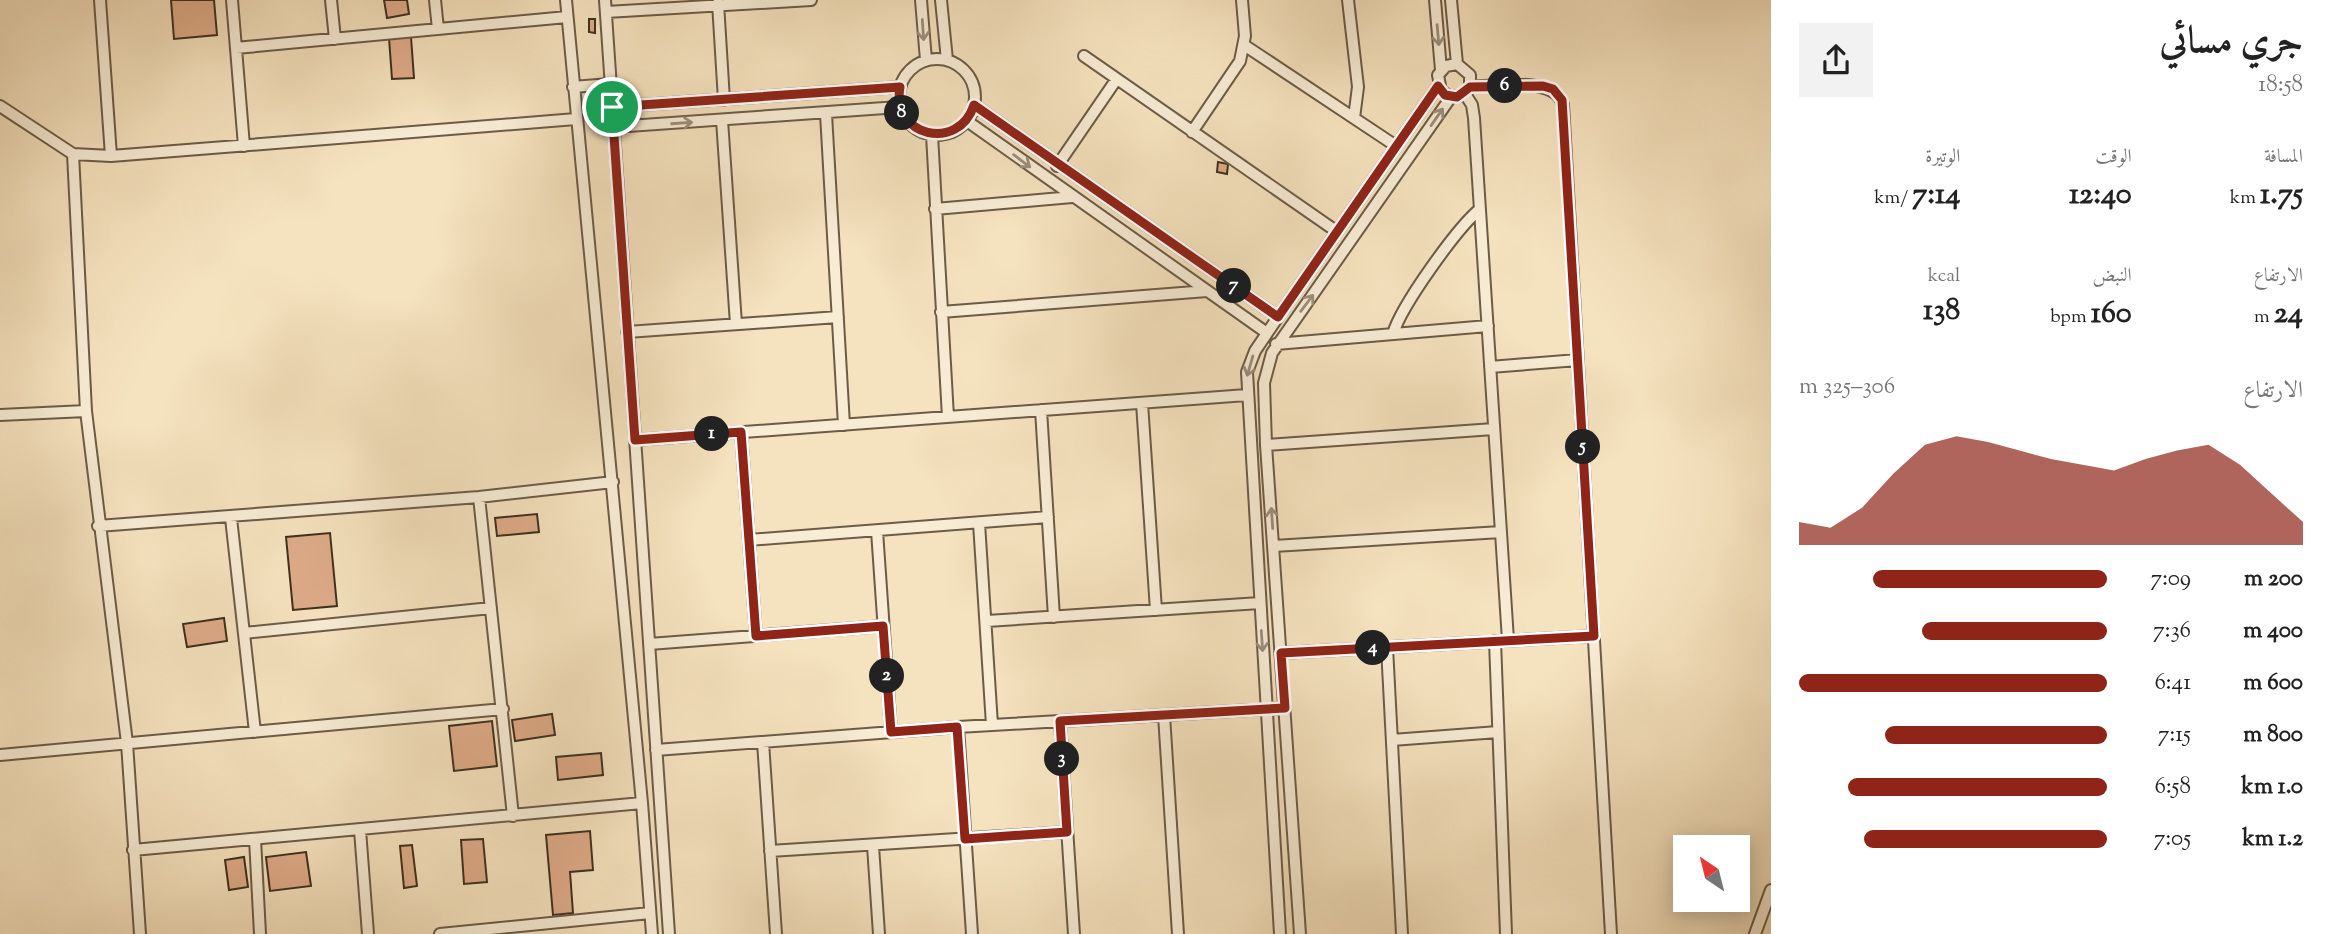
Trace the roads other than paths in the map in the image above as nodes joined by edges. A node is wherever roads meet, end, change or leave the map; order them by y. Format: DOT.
graph roads {
  1 [pos="100,0"];
  2 [pos="232,0"];
  3 [pos="331,0"];
  4 [pos="435,0"];
  5 [pos="566,0"];
  6 [pos="811,0"];
  7 [pos="921,0"];
  8 [pos="941,0"];
  9 [pos="1242,0"];
  10 [pos="1348,0"];
  11 [pos="1435,0"];
  12 [pos="1451,0"];
  13 [pos="718,3"];
  14 [pos="605,6"];
  15 [pos="567,17"];
  16 [pos="438,29"];
  17 [pos="335,39"];
  18 [pos="1244,45"];
  19 [pos="236,48"];
  20 [pos="1084,56"];
  21 [pos="926,60"];
  22 [pos="947,60"];
  23 [pos="1457,64"];
  24 [pos="1441,69"];
  25 [pos="1116,80"];
  26 [pos="610,84"];
  27 [pos="1438,86"];
  28 [pos="573,87"];
  29 [pos="900,87"];
  30 [pos="1467,90"];
  31 [pos="1451,97"];
  32 [pos="724,100"];
  33 [pos="974,105"];
  34 [pos="0,106"];
  35 [pos="612,107"];
  36 [pos="899,107"];
  37 [pos="826,114"];
  38 [pos="1354,118"];
  39 [pos="576,119"];
  40 [pos="722,120"];
  41 [pos="967,121"];
  42 [pos="614,127"];
  43 [pos="1192,132"];
  44 [pos="932,135"];
  45 [pos="244,146"];
  46 [pos="1396,146"];
  47 [pos="73,154"];
  48 [pos="111,156"];
  49 [pos="1057,166"];
  50 [pos="1072,197"];
  51 [pos="935,209"];
  52 [pos="1480,209"];
  53 [pos="1336,231"];
  54 [pos="1208,291"];
  55 [pos="941,312"];
  56 [pos="838,317"];
  57 [pos="1278,317"];
  58 [pos="736,324"];
  59 [pos="1488,326"];
  60 [pos="628,332"];
  61 [pos="1267,333"];
  62 [pos="1393,334"];
  63 [pos="1276,344"];
  64 [pos="1578,360"];
  65 [pos="1490,367"];
  66 [pos="1247,395"];
  67 [pos="1142,403"];
  68 [pos="1041,410"];
  69 [pos="86,411"];
  70 [pos="0,415"];
  71 [pos="948,417"];
  72 [pos="844,425"];
  73 [pos="1494,429"];
  74 [pos="741,432"];
  75 [pos="635,440"];
  76 [pos="1266,445"];
  77 [pos="612,482"];
  78 [pos="479,497"];
  79 [pos="231,517"];
  80 [pos="1048,517"];
  81 [pos="979,523"];
  82 [pos="98,526"];
  83 [pos="877,531"];
  84 [pos="1501,533"];
  85 [pos="749,540"];
  86 [pos="1274,546"];
  87 [pos="1260,603"];
  88 [pos="491,608"];
  89 [pos="1156,610"];
  90 [pos="1054,617"];
  91 [pos="986,621"];
  92 [pos="883,626"];
  93 [pos="244,634"];
  94 [pos="756,636"];
  95 [pos="1594,636"];
  96 [pos="1508,640"];
  97 [pos="1494,641"];
  98 [pos="649,644"];
  99 [pos="1387,647"];
  100 [pos="1281,653"];
  101 [pos="1285,708"];
  102 [pos="503,709"];
  103 [pos="1266,710"];
  104 [pos="1164,715"];
  105 [pos="1060,721"];
  106 [pos="992,725"];
  107 [pos="957,727"];
  108 [pos="255,732"];
  109 [pos="891,732"];
  110 [pos="1498,732"];
  111 [pos="1392,740"];
  112 [pos="763,742"];
  113 [pos="127,743"];
  114 [pos="656,750"];
  115 [pos="0,755"];
  116 [pos="642,803"];
  117 [pos="513,816"];
  118 [pos="360,830"];
  119 [pos="1067,832"];
  120 [pos="255,839"];
  121 [pos="965,839"];
  122 [pos="873,846"];
  123 [pos="133,850"];
  124 [pos="770,851"];
  125 [pos="1771,890"];
  126 [pos="650,913"];
  127 [pos="141,934"];
  128 [pos="260,934"];
  129 [pos="368,934"];
  130 [pos="440,934"];
  131 [pos="652,934"];
  132 [pos="669,934"];
  133 [pos="776,934"];
  134 [pos="878,934"];
  135 [pos="972,934"];
  136 [pos="1074,934"];
  137 [pos="1178,934"];
  138 [pos="1280,934"];
  139 [pos="1300,934"];
  140 [pos="1402,934"];
  141 [pos="1506,934"];
  142 [pos="1611,934"];
  143 [pos="1755,934"];
  1 -- 48 [label="street"];
  2 -- 19 [label="street"];
  3 -- 17 [label="street"];
  4 -- 16 [label="street"];
  5 -- 15 [label="street"];
  6 -- 13 [label="street"];
  7 -- 21 [label="street, one-way"];
  8 -- 22 [label="street"];
  9 -- 18 [label="street"];
  10 -- 38 [label="street"];
  11 -- 24 [label="street, one-way"];
  12 -- 23 [label="street"];
  13 -- 14 [label="street"];
  13 -- 32 [label="street"];
  14 -- 26 [label="street"];
  15 -- 16 [label="street"];
  15 -- 28 [label="street"];
  16 -- 17 [label="street"];
  17 -- 19 [label="street"];
  18 -- 38 [label="street"];
  18 -- 43 [label="street"];
  19 -- 45 [label="street"];
  20 -- 25 [label="street"];
  21 -- 22 [label="street"];
  21 -- 29 [label="street"];
  22 -- 33 [label="street"];
  23 -- 24 [label="street"];
  23 -- 30 [label="street"];
  24 -- 27 [label="street"];
  25 -- 43 [label="street"];
  25 -- 49 [label="street"];
  26 -- 28 [label="street"];
  26 -- 35 [label="street"];
  27 -- 31 [label="street"];
  27 -- 46 [label="street"];
  28 -- 39 [label="street"];
  29 -- 32 [label="street"];
  29 -- 36 [label="street"];
  30 -- 31 [label="street"];
  30 -- 52 [label="street"];
  30 -- 64 [label="street"];
  63 -- 31 [label="street, one-way"];
  32 -- 35 [label="street"];
  33 -- 41 [label="street"];
  33 -- 49 [label="street"];
  34 -- 47 [label="street"];
  35 -- 42 [label="street"];
  36 -- 37 [label="street"];
  36 -- 44 [label="street"];
  37 -- 40 [label="street"];
  37 -- 56 [label="street"];
  38 -- 46 [label="street"];
  39 -- 45 [label="street"];
  39 -- 77 [label="street"];
  42 -- 40 [label="street, one-way"];
  40 -- 58 [label="street"];
  41 -- 44 [label="street"];
  41 -- 50 [label="street, one-way"];
  42 -- 60 [label="street"];
  43 -- 53 [label="street"];
  44 -- 51 [label="street"];
  45 -- 48 [label="street"];
  46 -- 53 [label="street"];
  47 -- 48 [label="street"];
  47 -- 69 [label="street"];
  49 -- 57 [label="street"];
  50 -- 51 [label="street"];
  50 -- 54 [label="street"];
  51 -- 55 [label="street"];
  52 -- 59 [label="street"];
  52 -- 62 [label="street"];
  53 -- 57 [label="street"];
  54 -- 55 [label="street"];
  54 -- 61 [label="street"];
  55 -- 71 [label="street"];
  56 -- 58 [label="street"];
  56 -- 72 [label="street"];
  57 -- 61 [label="street"];
  58 -- 60 [label="street"];
  59 -- 62 [label="street"];
  59 -- 65 [label="street"];
  60 -- 75 [label="street"];
  61 -- 66 [label="street, one-way"];
  62 -- 63 [label="street"];
  63 -- 76 [label="street"];
  64 -- 65 [label="street"];
  64 -- 95 [label="street"];
  65 -- 73 [label="street"];
  66 -- 67 [label="street"];
  66 -- 87 [label="street"];
  67 -- 68 [label="street"];
  67 -- 89 [label="street"];
  68 -- 71 [label="street"];
  68 -- 80 [label="street"];
  69 -- 70 [label="street"];
  69 -- 82 [label="street"];
  71 -- 72 [label="street"];
  72 -- 74 [label="street"];
  73 -- 76 [label="street"];
  73 -- 84 [label="street"];
  74 -- 75 [label="street"];
  74 -- 85 [label="street"];
  75 -- 98 [label="street"];
  86 -- 76 [label="street, one-way"];
  77 -- 78 [label="street"];
  77 -- 116 [label="street"];
  78 -- 79 [label="street"];
  78 -- 88 [label="street"];
  79 -- 82 [label="street"];
  79 -- 93 [label="street"];
  80 -- 81 [label="street"];
  80 -- 90 [label="street"];
  81 -- 83 [label="street"];
  81 -- 91 [label="street"];
  82 -- 113 [label="street"];
  83 -- 85 [label="street"];
  83 -- 92 [label="street"];
  84 -- 86 [label="street"];
  84 -- 96 [label="street"];
  85 -- 94 [label="street"];
  86 -- 100 [label="street"];
  87 -- 89 [label="street"];
  87 -- 103 [label="street, one-way"];
  88 -- 93 [label="street"];
  88 -- 102 [label="street"];
  89 -- 90 [label="street"];
  90 -- 91 [label="street"];
  91 -- 106 [label="street"];
  92 -- 94 [label="street"];
  92 -- 109 [label="street"];
  93 -- 108 [label="street"];
  94 -- 98 [label="street"];
  95 -- 96 [label="street"];
  95 -- 142 [label="street"];
  96 -- 97 [label="street"];
  97 -- 99 [label="street"];
  97 -- 110 [label="street"];
  98 -- 114 [label="street"];
  99 -- 100 [label="street"];
  99 -- 111 [label="street"];
  100 -- 101 [label="street"];
  101 -- 103 [label="street"];
  101 -- 139 [label="street"];
  102 -- 108 [label="street"];
  102 -- 117 [label="street"];
  103 -- 104 [label="street"];
  103 -- 138 [label="street"];
  104 -- 105 [label="street"];
  104 -- 137 [label="street"];
  105 -- 106 [label="street"];
  105 -- 119 [label="street"];
  106 -- 107 [label="street"];
  107 -- 109 [label="street"];
  107 -- 121 [label="street"];
  108 -- 113 [label="street"];
  109 -- 112 [label="street"];
  110 -- 111 [label="street"];
  110 -- 141 [label="street"];
  111 -- 140 [label="street"];
  112 -- 114 [label="street"];
  112 -- 124 [label="street"];
  113 -- 115 [label="street"];
  113 -- 123 [label="street"];
  114 -- 132 [label="street"];
  116 -- 117 [label="street"];
  116 -- 126 [label="street"];
  117 -- 118 [label="street"];
  118 -- 120 [label="street"];
  118 -- 129 [label="street"];
  119 -- 121 [label="street"];
  119 -- 136 [label="street"];
  120 -- 123 [label="street"];
  120 -- 128 [label="street"];
  121 -- 122 [label="street"];
  121 -- 135 [label="street"];
  122 -- 124 [label="street"];
  122 -- 134 [label="street"];
  123 -- 127 [label="street"];
  124 -- 133 [label="street"];
  125 -- 143 [label="street"];
  126 -- 130 [label="street"];
  126 -- 131 [label="street"];
}
